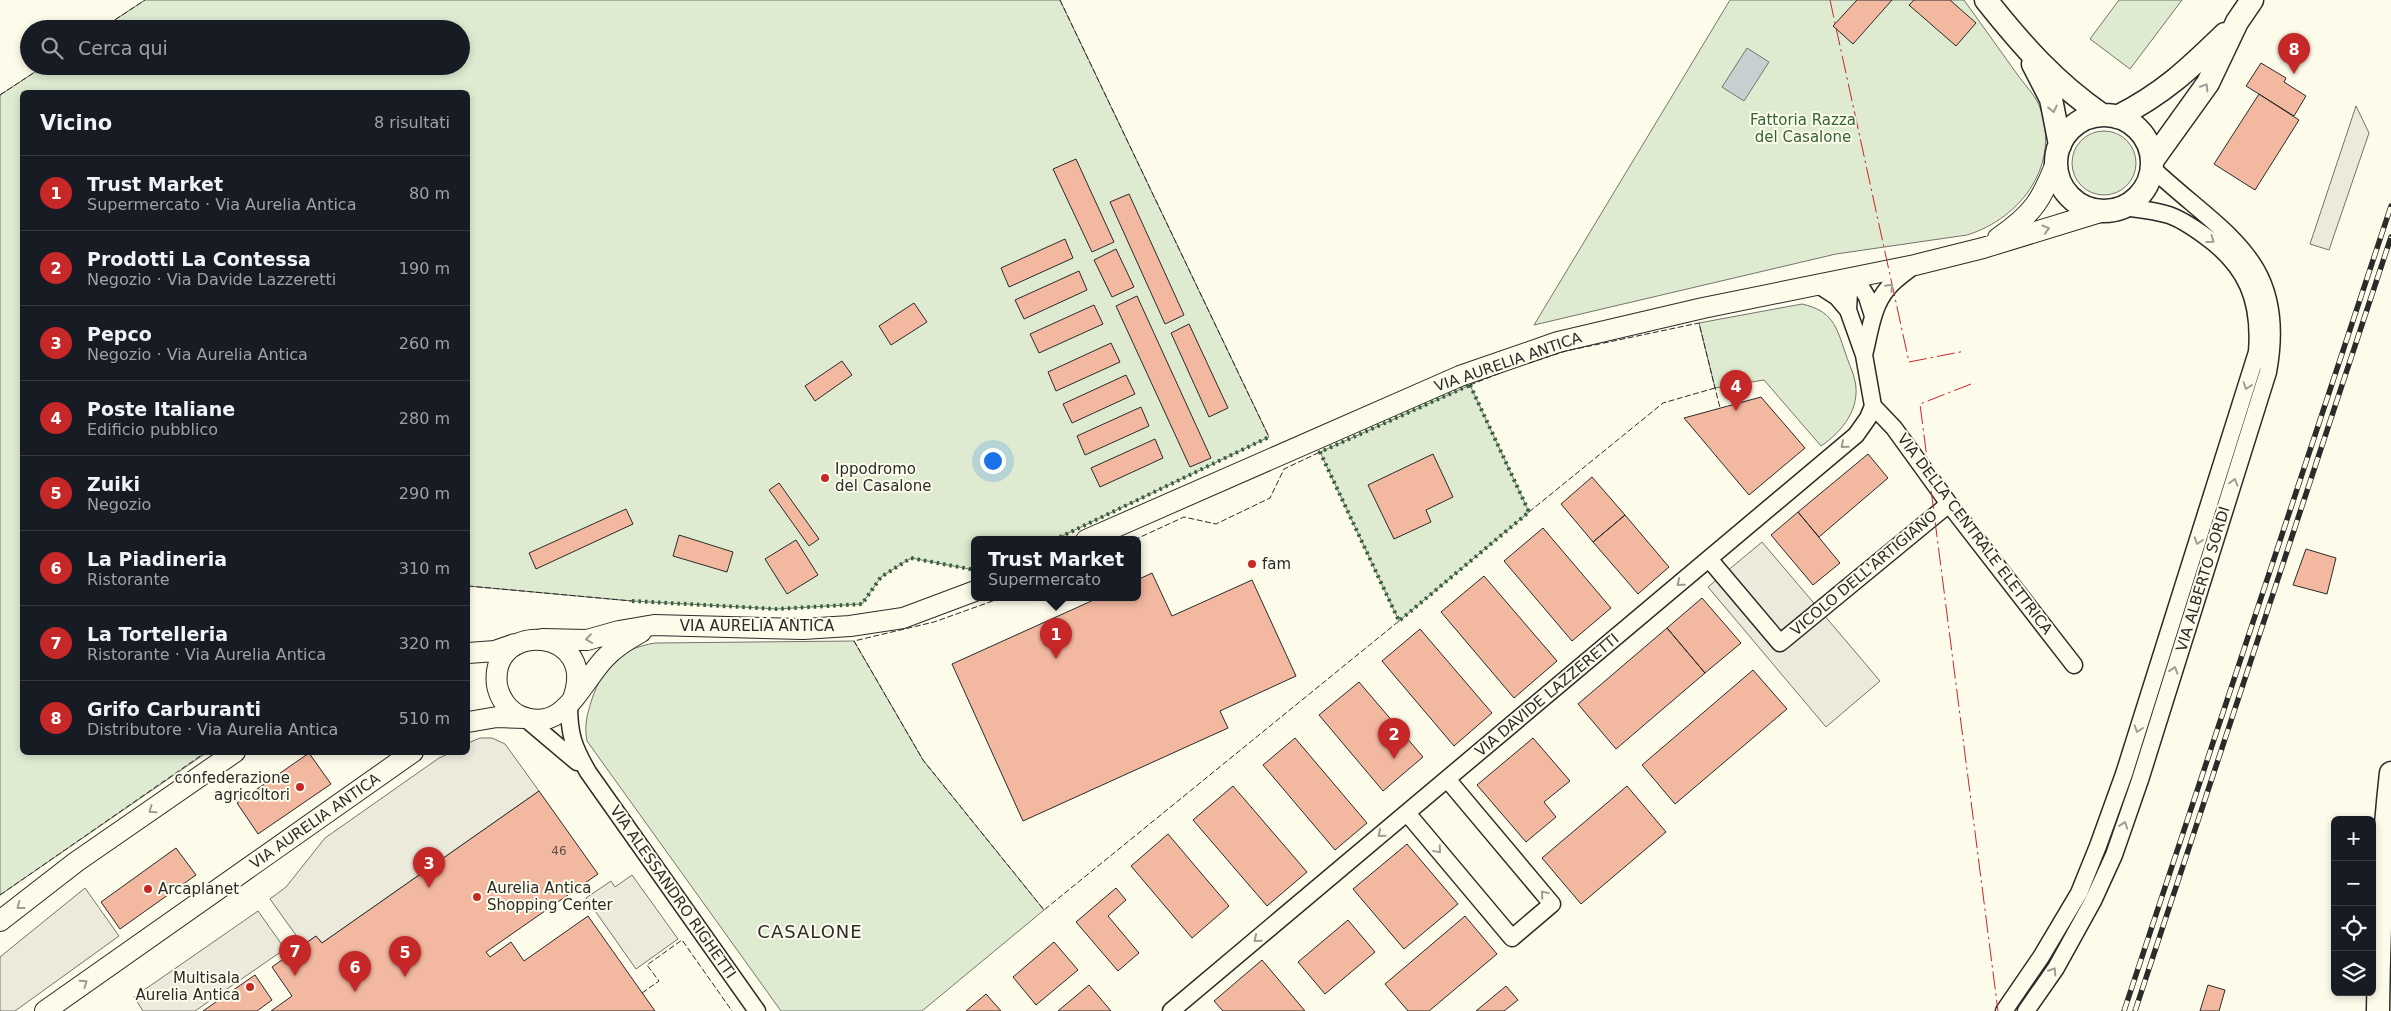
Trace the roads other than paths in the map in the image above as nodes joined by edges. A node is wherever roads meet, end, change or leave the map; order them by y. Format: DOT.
graph roads {
  1 [pos="1986,0"];
  2 [pos="2252,0"];
  3 [pos="2237,22"];
  4 [pos="2025,50"];
  5 [pos="2110,116"];
  6 [pos="2058,153"];
  7 [pos="2152,164"];
  8 [pos="2115,208"];
  9 [pos="1983,248"];
  10 [pos="1915,265"];
  11 [pos="1855,277"];
  12 [pos="1817,284"];
  13 [pos="1848,310"];
  14 [pos="1873,316"];
  15 [pos="1864,354"];
  16 [pos="1873,406"];
  17 [pos="1948,504"];
  18 [pos="1095,536"];
  19 [pos="1709,559"];
  20 [pos="971,592"];
  21 [pos="654,625"];
  22 [pos="542,639"];
  23 [pos="517,644"];
  24 [pos="470,652"];
  25 [pos="2074,665"];
  26 [pos="571,702"];
  27 [pos="526,719"];
  28 [pos="470,722"];
  29 [pos="231,755"];
  30 [pos="409,755"];
  31 [pos="588,772"];
  32 [pos="2391,773"];
  33 [pos="1447,779"];
  34 [pos="1406,813"];
  35 [pos="0,921"];
  36 [pos="1180,1008"];
  37 [pos="45,1011"];
  38 [pos="757,1011"];
  39 [pos="2004,1011"];
  40 [pos="2026,1011"];
  41 [pos="2378,1011"];
  1 -- 4 [label="main road"];
  2 -- 3 [label="main road, VIA AURELIA ANTICA"];
  3 -- 5 [label="main road, VIA AURELIA ANTICA"];
  7 -- 3 [label="main road, VIA AURELIA ANTICA, one-way"];
  4 -- 5 [label="main road"];
  4 -- 6 [label="main road, one-way"];
  5 -- 6 [label="main road, VIA AURELIA ANTICA"];
  5 -- 7 [label="main road"];
  6 -- 8 [label="main road"];
  6 -- 9 [label="street, VIA AURELIA ANTICA"];
  7 -- 8 [label="main road, VIA AURELIA ANTICA"];
  40 -- 7 [label="street, VIA ALBERTO SORDI, one-way"];
  9 -- 8 [label="street, VIA AURELIA ANTICA, one-way"];
  8 -- 39 [label="street, VIA ALBERTO SORDI, one-way"];
  9 -- 10 [label="street, VIA AURELIA ANTICA"];
  10 -- 11 [label="street, VIA AURELIA ANTICA"];
  14 -- 10 [label="street, one-way"];
  11 -- 12 [label="street, VIA AURELIA ANTICA"];
  11 -- 13 [label="street"];
  11 -- 14 [label="street"];
  12 -- 13 [label="street"];
  12 -- 18 [label="street, VIA AURELIA ANTICA"];
  13 -- 15 [label="street"];
  14 -- 15 [label="street"];
  15 -- 16 [label="street"];
  16 -- 17 [label="street, VIA DELLA CENTRALE ELETTRICA"];
  16 -- 19 [label="street, VIA DAVIDE LAZZERETTI, one-way"];
  17 -- 19 [label="street, VICOLO DELL'ARTIGIANO"];
  17 -- 25 [label="street, VIA DELLA CENTRALE ELETTRICA"];
  19 -- 33 [label="street, VIA DAVIDE LAZZERETTI, one-way"];
  20 -- 21 [label="street, VIA AURELIA ANTICA"];
  21 -- 22 [label="street, VIA AURELIA ANTICA, one-way"];
  21 -- 26 [label="street"];
  22 -- 23 [label="street, VIA AURELIA ANTICA"];
  22 -- 26 [label="street"];
  23 -- 24 [label="street, VIA AURELIA ANTICA"];
  23 -- 27 [label="street"];
  26 -- 27 [label="street"];
  26 -- 31 [label="street"];
  27 -- 28 [label="street"];
  27 -- 31 [label="street"];
  29 -- 35 [label="street, one-way"];
  37 -- 30 [label="street, VIA AURELIA ANTICA, one-way"];
  31 -- 38 [label="street, VIA ALESSANDRO RIGHETTI"];
  32 -- 41 [label="main road"];
  33 -- 34 [label="street, VIA DAVIDE LAZZERETTI"];
  34 -- 33 [label="street, one-way"];
  34 -- 36 [label="street, VIA DAVIDE LAZZERETTI, one-way"];
}
